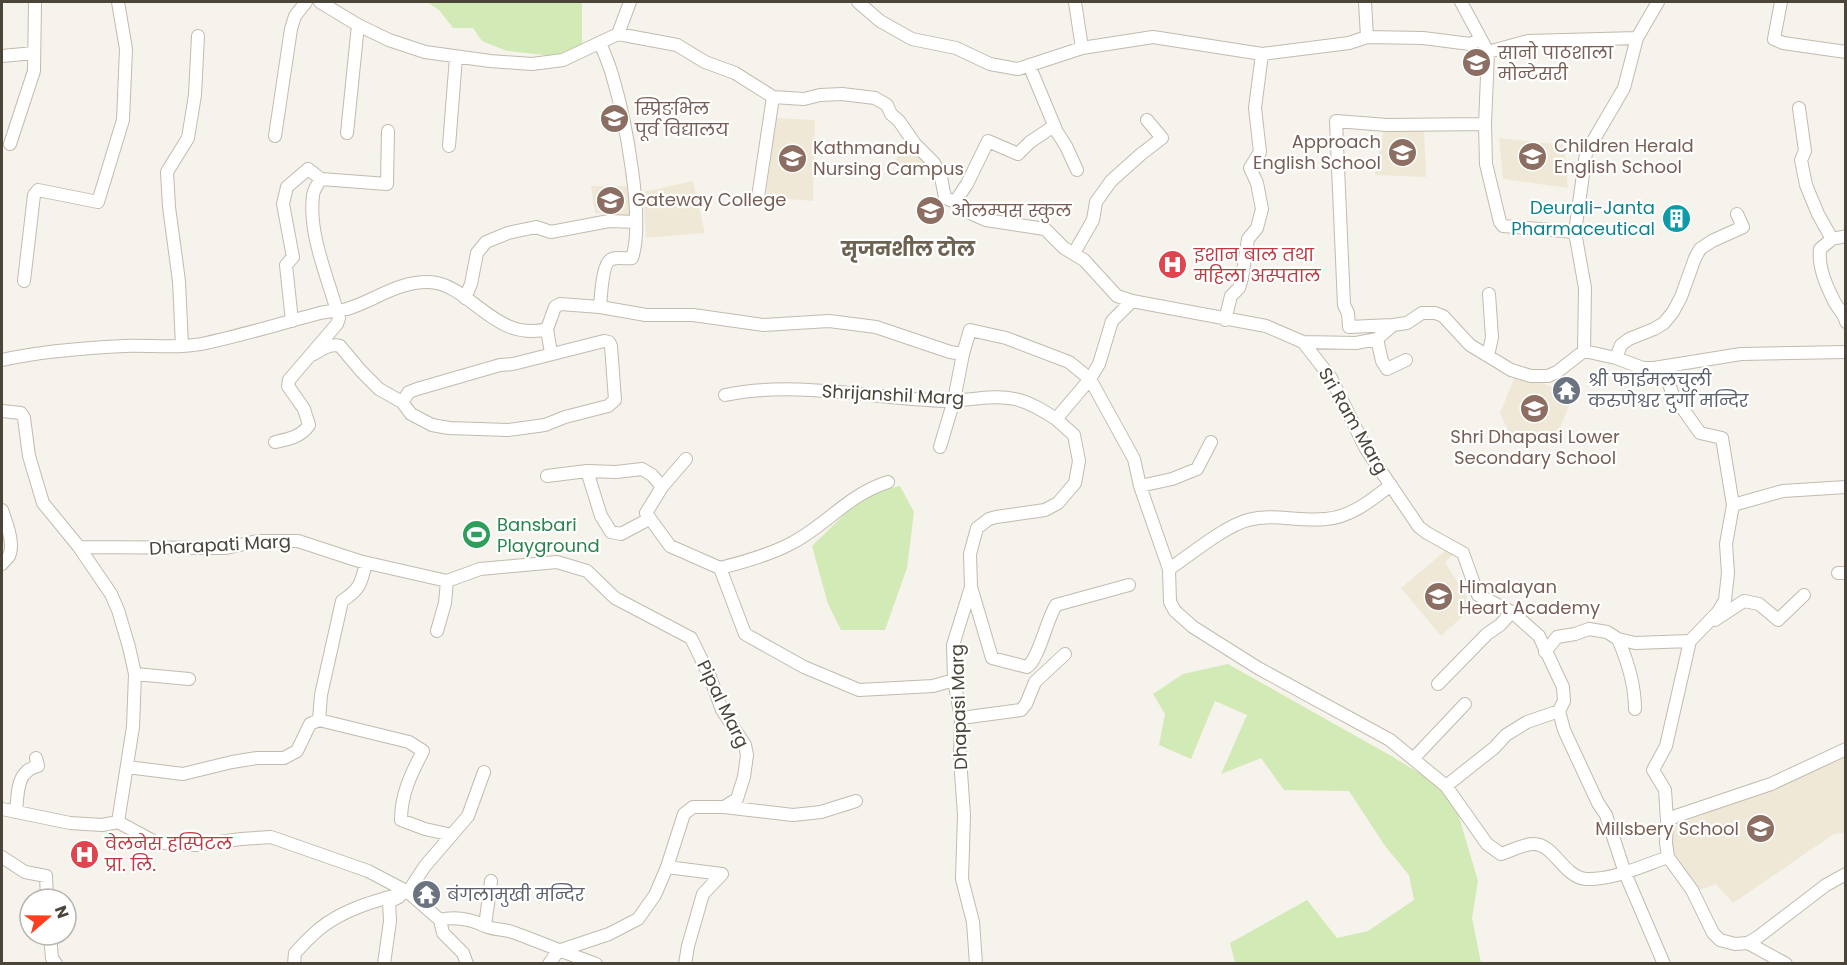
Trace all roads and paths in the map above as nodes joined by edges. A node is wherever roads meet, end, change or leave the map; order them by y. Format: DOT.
graph roads {
  1 [pos="35,2"];
  2 [pos="118,2"];
  3 [pos="306,2"];
  4 [pos="320,2"];
  5 [pos="630,2"];
  6 [pos="858,2"];
  7 [pos="1076,2"];
  8 [pos="1365,2"];
  9 [pos="1461,2"];
  10 [pos="1658,2"];
  11 [pos="1781,2"];
  12 [pos="358,25"];
  13 [pos="618,34"];
  14 [pos="198,36"];
  15 [pos="1367,37"];
  16 [pos="1637,38"];
  17 [pos="1480,40"];
  18 [pos="600,43"];
  19 [pos="1082,48"];
  20 [pos="1488,52"];
  21 [pos="1845,52"];
  22 [pos="34,53"];
  23 [pos="1262,54"];
  24 [pos="2,56"];
  25 [pos="456,57"];
  26 [pos="1029,65"];
  27 [pos="773,97"];
  28 [pos="1799,108"];
  29 [pos="1147,120"];
  30 [pos="1485,124"];
  31 [pos="1054,126"];
  32 [pos="388,131"];
  33 [pos="347,134"];
  34 [pos="275,136"];
  35 [pos="10,144"];
  36 [pos="449,146"];
  37 [pos="1077,170"];
  38 [pos="321,179"];
  39 [pos="758,197"];
  40 [pos="955,202"];
  41 [pos="1737,214"];
  42 [pos="636,222"];
  43 [pos="1575,232"];
  44 [pos="1845,236"];
  45 [pos="1832,239"];
  46 [pos="1074,253"];
  47 [pos="24,281"];
  48 [pos="1489,294"];
  49 [pos="465,298"];
  50 [pos="1132,301"];
  51 [pos="600,307"];
  52 [pos="337,311"];
  53 [pos="1225,320"];
  54 [pos="292,321"];
  55 [pos="1845,322"];
  56 [pos="1393,325"];
  57 [pos="547,329"];
  58 [pos="1377,339"];
  59 [pos="1303,342"];
  60 [pos="182,346"];
  61 [pos="1584,351"];
  62 [pos="1845,352"];
  63 [pos="551,353"];
  64 [pos="963,354"];
  65 [pos="1488,356"];
  66 [pos="309,357"];
  67 [pos="1616,358"];
  68 [pos="2,360"];
  69 [pos="1406,360"];
  70 [pos="1663,368"];
  71 [pos="1090,379"];
  72 [pos="725,395"];
  73 [pos="954,400"];
  74 [pos="402,402"];
  75 [pos="2,411"];
  76 [pos="1056,419"];
  77 [pos="275,442"];
  78 [pos="1211,442"];
  79 [pos="940,447"];
  80 [pos="686,459"];
  81 [pos="587,471"];
  82 [pos="547,476"];
  83 [pos="888,482"];
  84 [pos="1391,485"];
  85 [pos="1140,486"];
  86 [pos="662,487"];
  87 [pos="1845,487"];
  88 [pos="1733,505"];
  89 [pos="2,510"];
  90 [pos="649,519"];
  91 [pos="79,547"];
  92 [pos="362,562"];
  93 [pos="2,564"];
  94 [pos="720,568"];
  95 [pos="1169,569"];
  96 [pos="447,580"];
  97 [pos="1129,585"];
  98 [pos="970,587"];
  99 [pos="1804,596"];
  100 [pos="1512,612"];
  101 [pos="1704,627"];
  102 [pos="438,631"];
  103 [pos="1618,639"];
  104 [pos="1690,641"];
  105 [pos="1545,651"];
  106 [pos="1065,654"];
  107 [pos="135,674"];
  108 [pos="189,679"];
  109 [pos="954,680"];
  110 [pos="1438,684"];
  111 [pos="1466,704"];
  112 [pos="1635,709"];
  113 [pos="1559,711"];
  114 [pos="961,718"];
  115 [pos="319,720"];
  116 [pos="1845,749"];
  117 [pos="36,758"];
  118 [pos="1413,759"];
  119 [pos="128,767"];
  120 [pos="484,772"];
  121 [pos="1446,786"];
  122 [pos="856,801"];
  123 [pos="724,807"];
  124 [pos="2,809"];
  125 [pos="16,812"];
  126 [pos="1667,821"];
  127 [pos="118,822"];
  128 [pos="452,835"];
  129 [pos="1668,857"];
  130 [pos="2,859"];
  131 [pos="667,867"];
  132 [pos="1625,873"];
  133 [pos="1845,873"];
  134 [pos="491,881"];
  135 [pos="46,887"];
  136 [pos="408,892"];
  137 [pos="440,920"];
  138 [pos="485,926"];
  139 [pos="1748,943"];
  140 [pos="51,947"];
  141 [pos="558,951"];
  142 [pos="56,963"];
  143 [pos="294,963"];
  144 [pos="384,963"];
  145 [pos="467,963"];
  146 [pos="549,963"];
  147 [pos="596,963"];
  148 [pos="686,963"];
  149 [pos="976,963"];
  150 [pos="1664,963"];
  151 [pos="1785,963"];
  1 -- 22 [label="street"];
  2 -- 47 [label="street"];
  3 -- 34 [label="street"];
  4 -- 12 [label="street"];
  5 -- 13 [label="street"];
  6 -- 26 [label="street"];
  7 -- 19 [label="street"];
  8 -- 15 [label="street"];
  9 -- 17 [label="street"];
  10 -- 16 [label="street"];
  11 -- 21 [label="street"];
  12 -- 25 [label="street"];
  12 -- 33 [label="street"];
  13 -- 18 [label="street"];
  13 -- 27 [label="street"];
  14 -- 60 [label="street"];
  15 -- 17 [label="street"];
  15 -- 23 [label="street"];
  16 -- 20 [label="street"];
  16 -- 43 [label="street"];
  17 -- 20 [label="street"];
  18 -- 25 [label="street"];
  18 -- 42 [label="street"];
  19 -- 23 [label="street"];
  19 -- 26 [label="street"];
  20 -- 30 [label="street"];
  22 -- 24 [label="street"];
  22 -- 35 [label="street"];
  23 -- 53 [label="street"];
  25 -- 36 [label="street"];
  26 -- 31 [label="street"];
  27 -- 39 [label="street"];
  27 -- 40 [label="street"];
  28 -- 45 [label="street"];
  29 -- 46 [label="street"];
  30 -- 43 [label="street"];
  30 -- 56 [label="street"];
  31 -- 37 [label="street"];
  31 -- 40 [label="street"];
  32 -- 38 [label="street"];
  38 -- 52 [label="street"];
  38 -- 54 [label="street"];
  40 -- 46 [label="street"];
  41 -- 67 [label="street"];
  42 -- 49 [label="street"];
  42 -- 51 [label="street"];
  43 -- 61 [label="street"];
  44 -- 45 [label="street"];
  45 -- 55 [label="street"];
  46 -- 50 [label="street"];
  48 -- 65 [label="street"];
  49 -- 52 [label="street"];
  49 -- 57 [label="street"];
  50 -- 53 [label="street"];
  50 -- 71 [label="street"];
  51 -- 57 [label="street"];
  51 -- 64 [label="street"];
  52 -- 54 [label="street"];
  52 -- 66 [label="street"];
  53 -- 59 [label="street"];
  54 -- 60 [label="street"];
  56 -- 58 [label="street"];
  56 -- 65 [label="street"];
  57 -- 63 [label="street"];
  58 -- 59 [label="street"];
  58 -- 69 [label="street"];
  59 -- 84 [label="street, Sri Ram Marg"];
  60 -- 68 [label="street"];
  61 -- 65 [label="street"];
  61 -- 67 [label="street"];
  62 -- 70 [label="street"];
  63 -- 74 [label="street"];
  63 -- 74 [label="street"];
  64 -- 71 [label="street"];
  64 -- 73 [label="street"];
  66 -- 74 [label="street"];
  66 -- 77 [label="street"];
  67 -- 70 [label="street"];
  70 -- 88 [label="street"];
  71 -- 76 [label="street"];
  71 -- 85 [label="street"];
  72 -- 73 [label="street, Shrijanshil Marg"];
  73 -- 76 [label="street, Shrijanshil Marg"];
  73 -- 79 [label="street"];
  75 -- 91 [label="street"];
  76 -- 98 [label="street, Dhapasi Marg"];
  78 -- 85 [label="street"];
  80 -- 86 [label="street"];
  81 -- 82 [label="street"];
  81 -- 86 [label="street"];
  81 -- 90 [label="street"];
  83 -- 94 [label="street"];
  84 -- 95 [label="street"];
  84 -- 100 [label="street, Sri Ram Marg"];
  85 -- 95 [label="street"];
  86 -- 90 [label="street"];
  87 -- 88 [label="street"];
  88 -- 101 [label="street"];
  89 -- 93 [label="street"];
  90 -- 94 [label="street"];
  91 -- 92 [label="street, Dharapati Marg"];
  91 -- 107 [label="street"];
  92 -- 96 [label="street"];
  92 -- 115 [label="street"];
  94 -- 109 [label="street"];
  95 -- 118 [label="street"];
  96 -- 102 [label="street"];
  96 -- 123 [label="street, Pipal Marg"];
  97 -- 98 [label="street"];
  98 -- 109 [label="street, Dhapasi Marg"];
  99 -- 101 [label="street"];
  100 -- 105 [label="street, Sri Ram Marg"];
  100 -- 110 [label="street"];
  101 -- 104 [label="street"];
  103 -- 104 [label="street"];
  103 -- 105 [label="street"];
  103 -- 112 [label="street"];
  104 -- 126 [label="street"];
  105 -- 113 [label="street, Sri Ram Marg"];
  106 -- 114 [label="street"];
  107 -- 108 [label="street"];
  107 -- 119 [label="street"];
  109 -- 114 [label="street, Dhapasi Marg"];
  111 -- 118 [label="street"];
  113 -- 121 [label="street"];
  113 -- 132 [label="street"];
  114 -- 149 [label="street, Dhapasi Marg"];
  115 -- 119 [label="street"];
  115 -- 128 [label="street"];
  116 -- 126 [label="street"];
  117 -- 125 [label="street"];
  118 -- 121 [label="street"];
  119 -- 127 [label="street"];
  120 -- 128 [label="street"];
  121 -- 132 [label="street"];
  122 -- 123 [label="street"];
  123 -- 131 [label="street"];
  124 -- 125 [label="street"];
  125 -- 127 [label="street"];
  126 -- 129 [label="street"];
  127 -- 136 [label="street"];
  128 -- 136 [label="street"];
  129 -- 132 [label="street"];
  129 -- 139 [label="street"];
  130 -- 135 [label="street"];
  131 -- 141 [label="street"];
  131 -- 148 [label="street"];
  132 -- 150 [label="street"];
  133 -- 139 [label="street"];
  134 -- 138 [label="street"];
  136 -- 137 [label="street"];
  136 -- 143 [label="street"];
  136 -- 144 [label="street"];
  137 -- 138 [label="street"];
  137 -- 145 [label="street"];
  138 -- 141 [label="street"];
  139 -- 151 [label="street"];
  140 -- 142 [label="street"];
  141 -- 146 [label="street"];
  141 -- 147 [label="street"];
}
